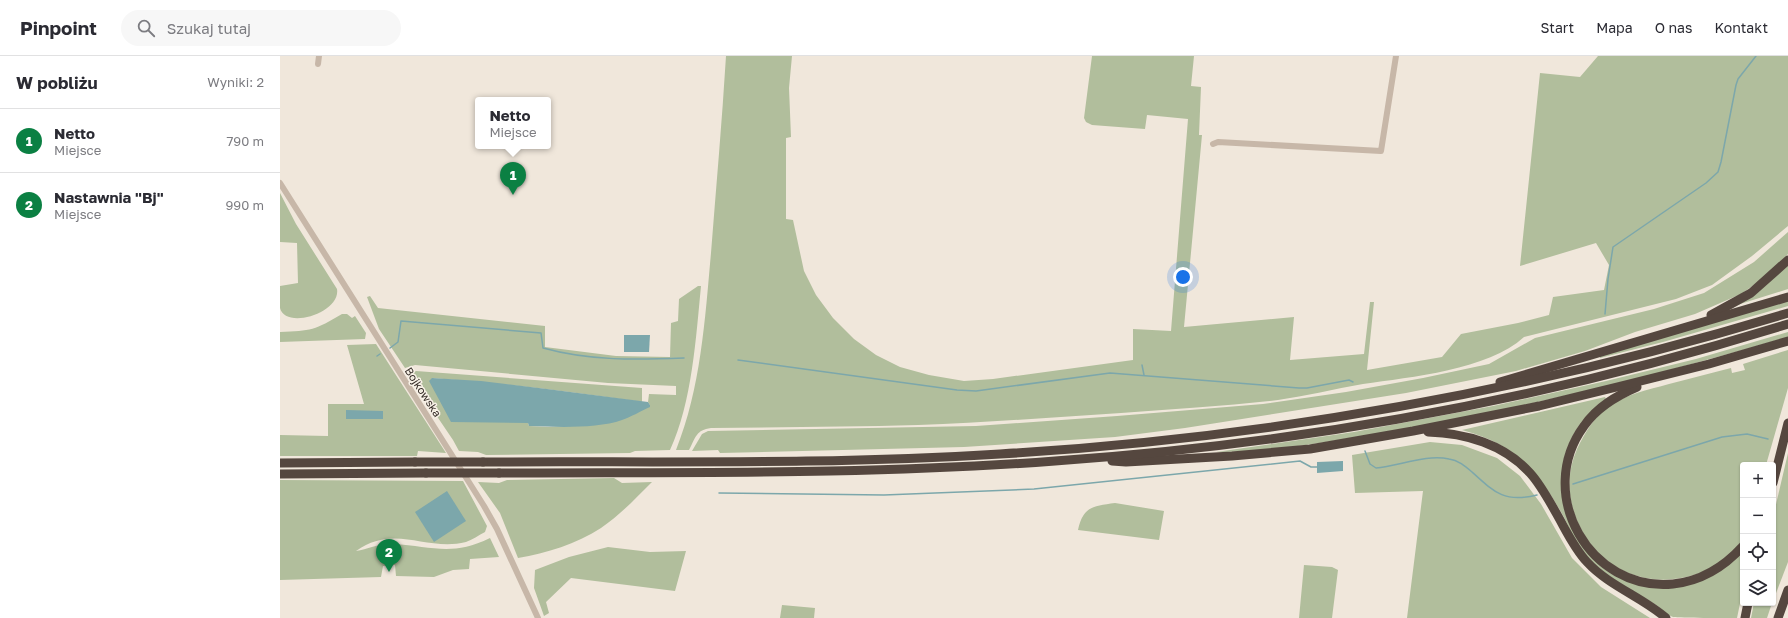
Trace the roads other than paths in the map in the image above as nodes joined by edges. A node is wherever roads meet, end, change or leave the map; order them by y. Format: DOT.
graph roads {
  1 [pos="319,56"];
  2 [pos="1396,56"];
  3 [pos="318,64"];
  4 [pos="1213,144"];
  5 [pos="280,183"];
  6 [pos="1788,260"];
  7 [pos="1788,297"];
  8 [pos="1788,313"];
  9 [pos="1696,324"];
  10 [pos="1788,324"];
  11 [pos="1788,341"];
  12 [pos="1660,377"];
  13 [pos="1421,403"];
  14 [pos="1788,423"];
  15 [pos="1412,431"];
  16 [pos="1089,459"];
  17 [pos="280,463"];
  18 [pos="1776,471"];
  19 [pos="280,474"];
  20 [pos="1740,549"];
  21 [pos="1788,590"];
  22 [pos="1747,606"];
  23 [pos="538,618"];
  24 [pos="1666,618"];
  25 [pos="1745,618"];
  26 [pos="1778,618"];
  1 -- 3 [label="street"];
  2 -- 4 [label="street"];
  5 -- 23 [label="street, Bojkowska"];
  6 -- 9 [label="highway"];
  7 -- 9 [label="highway"];
  8 -- 13 [label="highway"];
  9 -- 13 [label="highway"];
  10 -- 16 [label="highway"];
  11 -- 12 [label="highway"];
  12 -- 15 [label="highway"];
  12 -- 20 [label="highway"];
  13 -- 17 [label="highway, bridge"];
  14 -- 18 [label="highway"];
  15 -- 16 [label="highway"];
  15 -- 24 [label="highway"];
  16 -- 19 [label="highway, bridge"];
  21 -- 26 [label="highway"];
  22 -- 25 [label="highway"];
}
